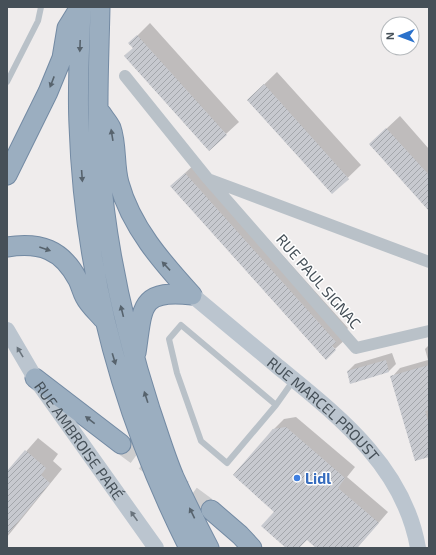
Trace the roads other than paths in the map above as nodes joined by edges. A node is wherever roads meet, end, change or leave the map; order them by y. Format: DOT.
graph roads {
  1 [pos="41,7"];
  2 [pos="81,7"];
  3 [pos="100,7"];
  4 [pos="125,76"];
  5 [pos="7,82"];
  6 [pos="97,108"];
  7 [pos="7,175"];
  8 [pos="208,179"];
  9 [pos="7,247"];
  10 [pos="429,262"];
  11 [pos="192,295"];
  12 [pos="105,321"];
  13 [pos="7,330"];
  14 [pos="429,331"];
  15 [pos="135,362"];
  16 [pos="35,378"];
  17 [pos="294,380"];
  18 [pos="276,405"];
  19 [pos="121,444"];
  20 [pos="211,510"];
  21 [pos="156,548"];
  22 [pos="189,548"];
  23 [pos="209,548"];
  24 [pos="252,548"];
  25 [pos="418,548"];
  1 -- 5 [label="lane"];
  2 -- 7 [label="highway, one-way"];
  2 -- 12 [label="highway, one-way"];
  3 -- 6 [label="highway"];
  4 -- 8 [label="street, RUE PAUL SIGNAC"];
  11 -- 6 [label="highway, one-way"];
  15 -- 6 [label="highway, one-way"];
  8 -- 10 [label="street, RUE PAUL SIGNAC"];
  8 -- 14 [label="street, RUE PAUL SIGNAC"];
  9 -- 12 [label="highway, one-way"];
  11 -- 15 [label="highway"];
  11 -- 17 [label="main road, RUE MARCEL PROUST"];
  12 -- 22 [label="highway, one-way"];
  16 -- 13 [label="main road, RUE AMBROISE PARÉ, one-way"];
  23 -- 15 [label="highway, one-way"];
  19 -- 16 [label="highway, one-way"];
  21 -- 16 [label="main road, RUE AMBROISE PARÉ, one-way"];
  17 -- 18 [label="lane"];
  17 -- 25 [label="main road, RUE MARCEL PROUST"];
  18 -- 18 [label="lane"];
  20 -- 24 [label="highway"];
}
